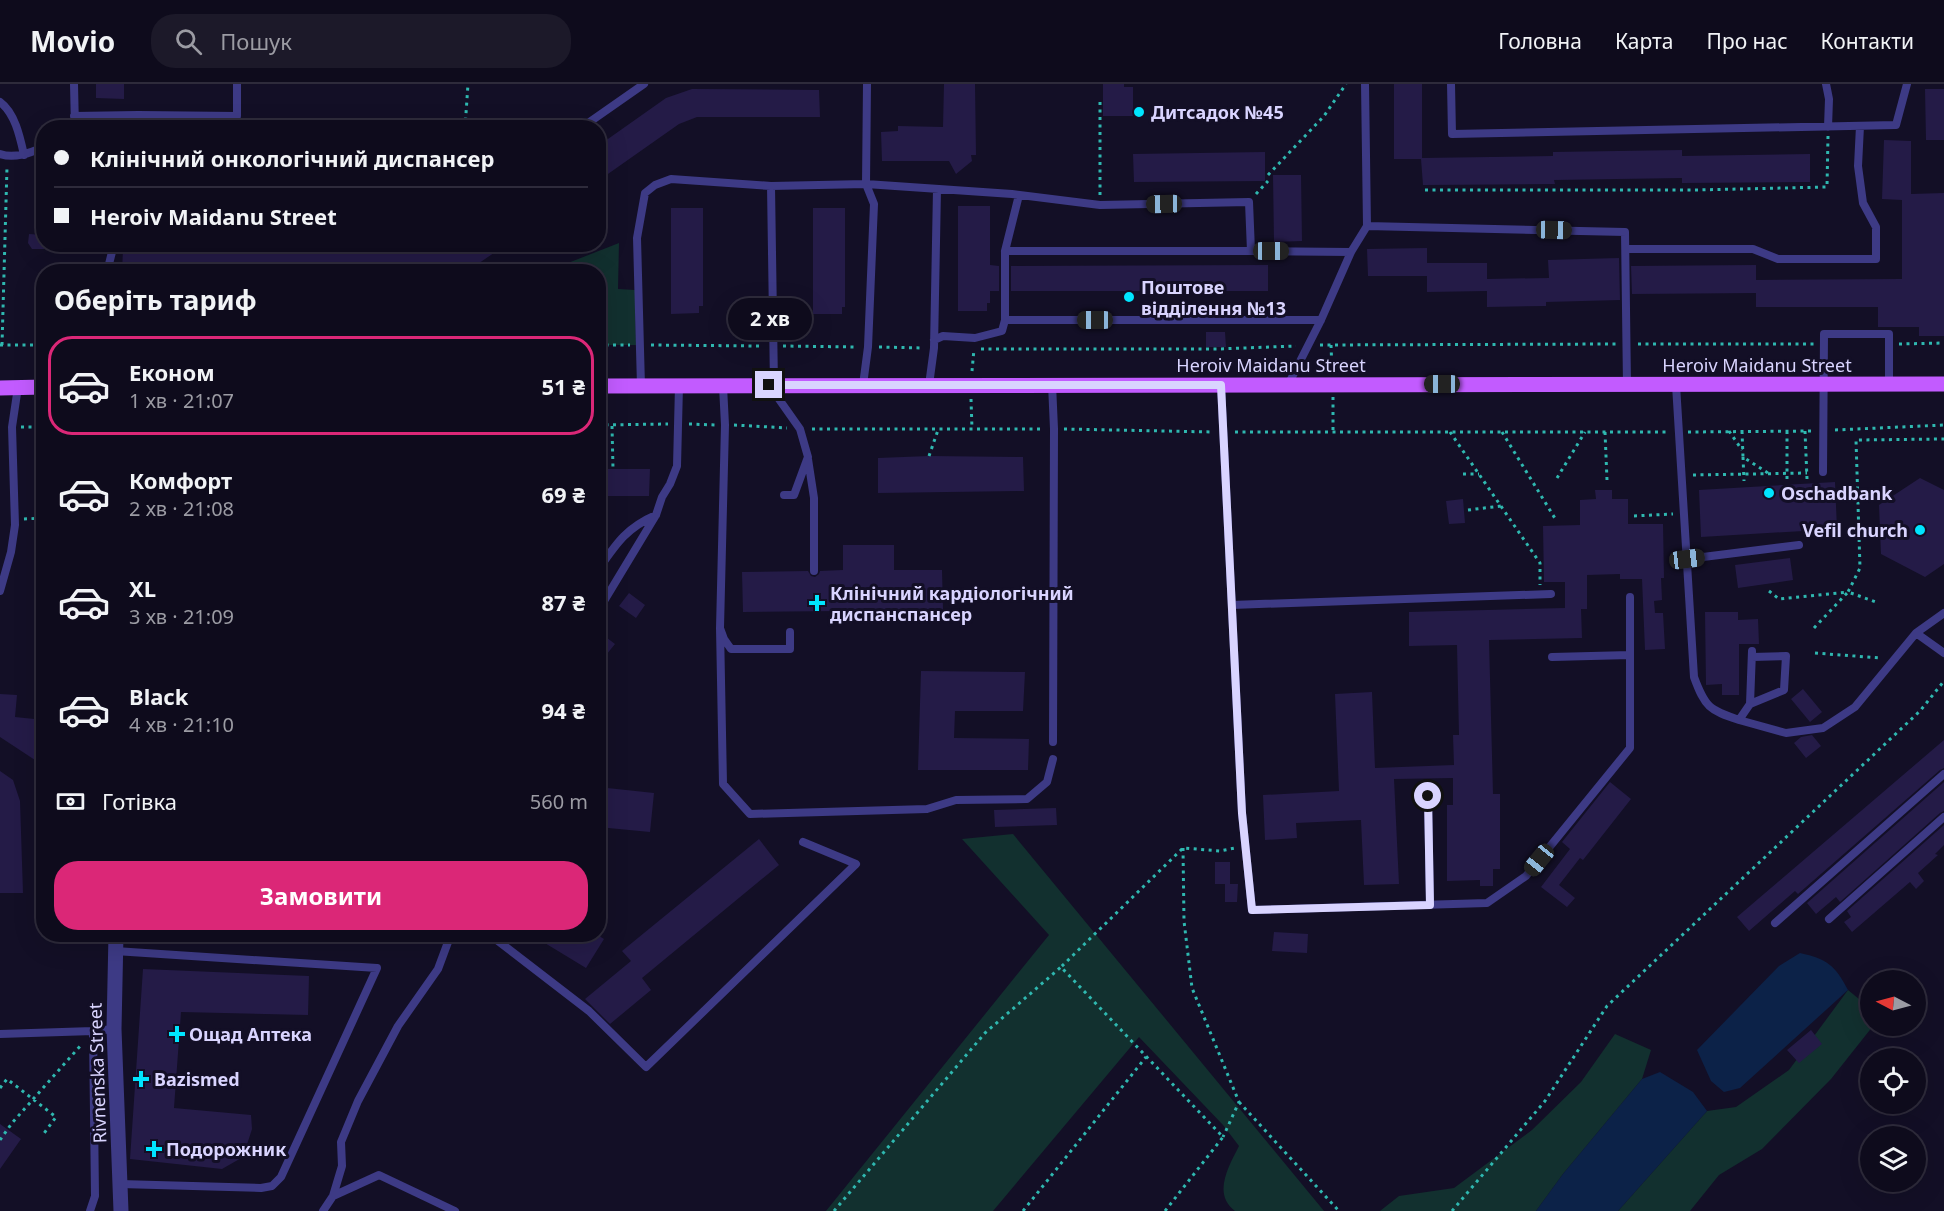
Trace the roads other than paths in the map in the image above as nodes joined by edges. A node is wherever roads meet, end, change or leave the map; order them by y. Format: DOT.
graph roads {
  1 [pos="74,84"];
  2 [pos="237,84"];
  3 [pos="644,84"];
  4 [pos="867,84"];
  5 [pos="1365,84"];
  6 [pos="1451,84"];
  7 [pos="1826,84"];
  8 [pos="1907,84"];
  9 [pos="0,102"];
  10 [pos="74,116"];
  11 [pos="74,120"];
  12 [pos="592,120"];
  13 [pos="1860,126"];
  14 [pos="1828,127"];
  15 [pos="36,150"];
  16 [pos="24,154"];
  17 [pos="3,155"];
  18 [pos="866,184"];
  19 [pos="771,186"];
  20 [pos="937,189"];
  21 [pos="1019,195"];
  22 [pos="1367,226"];
  23 [pos="1626,249"];
  24 [pos="1005,251"];
  25 [pos="1251,251"];
  26 [pos="1352,252"];
  27 [pos="1005,320"];
  28 [pos="1321,320"];
  29 [pos="934,344"];
  30 [pos="1052,384"];
  31 [pos="1890,384"];
  32 [pos="1944,384"];
  33 [pos="771,385"];
  34 [pos="863,385"];
  35 [pos="929,385"];
  36 [pos="1221,385"];
  37 [pos="1287,385"];
  38 [pos="1627,385"];
  39 [pos="1676,385"];
  40 [pos="1824,385"];
  41 [pos="606,386"];
  42 [pos="641,386"];
  43 [pos="679,386"];
  44 [pos="723,386"];
  45 [pos="0,387"];
  46 [pos="18,387"];
  47 [pos="36,387"];
  48 [pos="808,457"];
  49 [pos="1823,472"];
  50 [pos="784,495"];
  51 [pos="656,515"];
  52 [pos="1799,545"];
  53 [pos="606,559"];
  54 [pos="1687,559"];
  55 [pos="814,571"];
  56 [pos="0,591"];
  57 [pos="1551,594"];
  58 [pos="1629,597"];
  59 [pos="606,598"];
  60 [pos="1232,605"];
  61 [pos="1944,613"];
  62 [pos="720,628"];
  63 [pos="790,632"];
  64 [pos="1916,633"];
  65 [pos="1944,653"];
  66 [pos="1630,655"];
  67 [pos="1552,657"];
  68 [pos="1750,704"];
  69 [pos="1739,720"];
  70 [pos="1053,742"];
  71 [pos="1053,759"];
  72 [pos="1944,774"];
  73 [pos="1428,796"];
  74 [pos="1944,817"];
  75 [pos="803,842"];
  76 [pos="1430,905"];
  77 [pos="1829,919"];
  78 [pos="1775,923"];
  79 [pos="116,942"];
  80 [pos="448,942"];
  81 [pos="499,942"];
  82 [pos="115,951"];
  83 [pos="114,1029"];
  84 [pos="93,1031"];
  85 [pos="0,1034"];
  86 [pos="120,1184"];
  87 [pos="333,1197"];
  88 [pos="90,1211"];
  89 [pos="121,1211"];
  90 [pos="323,1211"];
  91 [pos="455,1211"];
  1 -- 10 [label="lane"];
  2 -- 10 [label="lane"];
  3 -- 12 [label="lane"];
  4 -- 18 [label="lane"];
  5 -- 22 [label="lane"];
  6 -- 14 [label="lane"];
  7 -- 14 [label="lane"];
  8 -- 13 [label="lane"];
  9 -- 16 [label="lane"];
  10 -- 11 [label="lane"];
  13 -- 14 [label="lane"];
  13 -- 23 [label="lane"];
  15 -- 16 [label="lane"];
  16 -- 17 [label="lane"];
  18 -- 19 [label="lane"];
  18 -- 20 [label="lane"];
  18 -- 34 [label="lane"];
  19 -- 33 [label="lane"];
  19 -- 42 [label="lane"];
  20 -- 21 [label="lane"];
  20 -- 29 [label="lane"];
  21 -- 24 [label="lane"];
  21 -- 25 [label="lane"];
  22 -- 23 [label="lane"];
  22 -- 26 [label="lane"];
  23 -- 38 [label="lane"];
  24 -- 25 [label="lane"];
  24 -- 27 [label="lane"];
  25 -- 26 [label="lane"];
  26 -- 28 [label="lane"];
  27 -- 28 [label="lane"];
  27 -- 29 [label="lane"];
  28 -- 37 [label="lane"];
  29 -- 35 [label="lane"];
  30 -- 35 [label="main road, Heroiv Maidanu Street"];
  30 -- 36 [label="main road, Heroiv Maidanu Street"];
  30 -- 70 [label="lane"];
  31 -- 32 [label="main road, Heroiv Maidanu Street"];
  31 -- 40 [label="main road, Heroiv Maidanu Street"];
  31 -- 40 [label="lane"];
  33 -- 34 [label="main road, Heroiv Maidanu Street"];
  33 -- 44 [label="main road, Heroiv Maidanu Street"];
  33 -- 48 [label="lane"];
  34 -- 35 [label="main road, Heroiv Maidanu Street"];
  36 -- 37 [label="main road, Heroiv Maidanu Street"];
  36 -- 60 [label="lane"];
  37 -- 38 [label="main road, Heroiv Maidanu Street"];
  38 -- 39 [label="main road, Heroiv Maidanu Street"];
  39 -- 40 [label="main road, Heroiv Maidanu Street"];
  39 -- 54 [label="lane"];
  40 -- 49 [label="lane"];
  41 -- 42 [label="main road, Heroiv Maidanu Street"];
  42 -- 43 [label="main road, Heroiv Maidanu Street"];
  43 -- 44 [label="main road, Heroiv Maidanu Street"];
  43 -- 51 [label="lane"];
  44 -- 62 [label="lane"];
  45 -- 46 [label="main road"];
  46 -- 47 [label="main road"];
  46 -- 56 [label="lane"];
  48 -- 50 [label="lane"];
  48 -- 55 [label="lane"];
  51 -- 53 [label="lane"];
  51 -- 59 [label="lane"];
  52 -- 54 [label="lane"];
  54 -- 69 [label="lane"];
  57 -- 60 [label="lane"];
  58 -- 66 [label="lane"];
  60 -- 76 [label="lane"];
  61 -- 64 [label="lane"];
  62 -- 63 [label="lane"];
  62 -- 71 [label="lane"];
  64 -- 65 [label="lane"];
  64 -- 69 [label="lane"];
  66 -- 67 [label="lane"];
  66 -- 76 [label="lane"];
  68 -- 68 [label="lane"];
  68 -- 69 [label="lane"];
  72 -- 78 [label="lane"];
  73 -- 76 [label="lane"];
  74 -- 77 [label="lane"];
  75 -- 81 [label="lane"];
  79 -- 82 [label="street, Rivnenska Street"];
  80 -- 87 [label="lane"];
  82 -- 83 [label="street, Rivnenska Street"];
  82 -- 86 [label="lane"];
  83 -- 84 [label="lane"];
  83 -- 86 [label="street, Rivnenska Street"];
  84 -- 85 [label="lane"];
  84 -- 88 [label="lane"];
  86 -- 89 [label="street, Rivnenska Street"];
  87 -- 90 [label="lane"];
  87 -- 91 [label="lane"];
}
